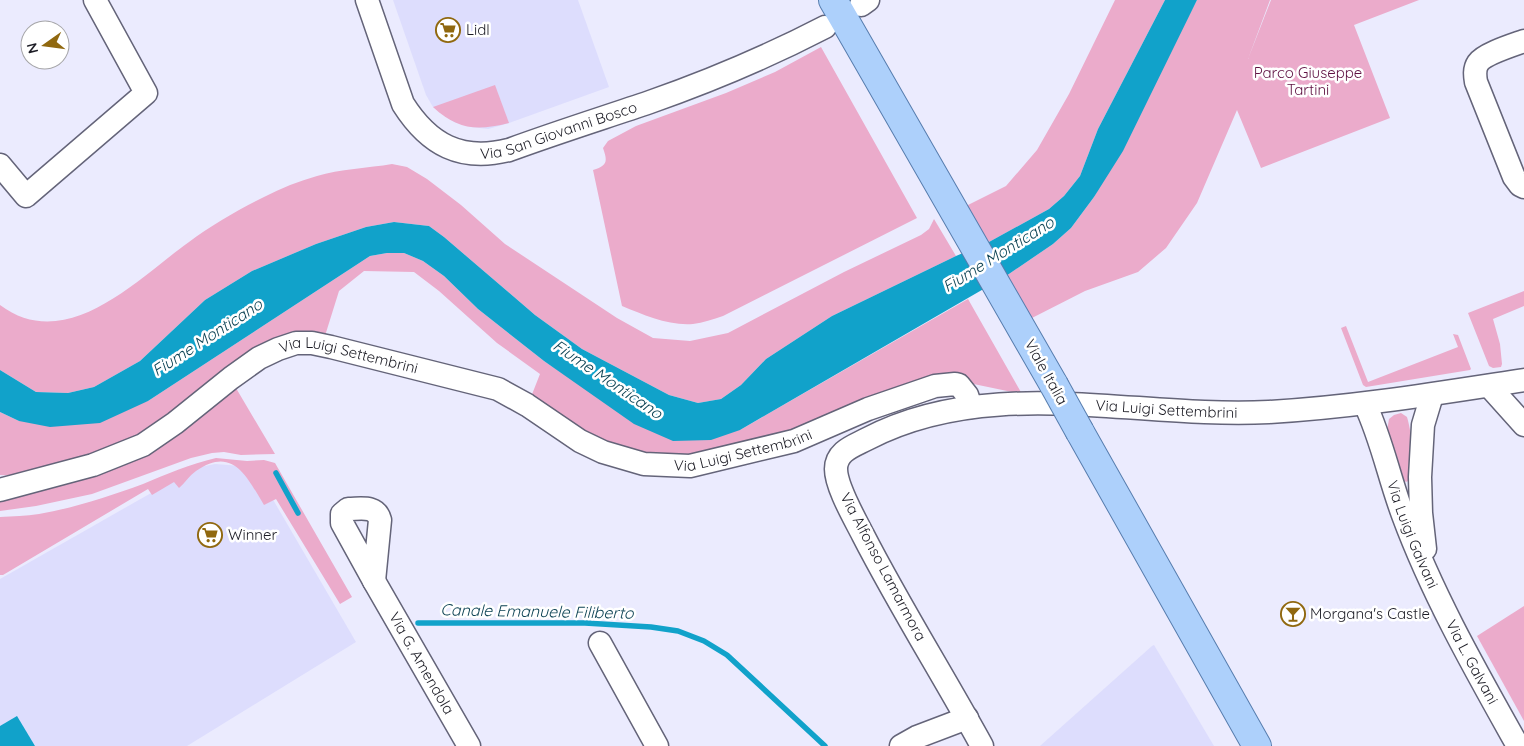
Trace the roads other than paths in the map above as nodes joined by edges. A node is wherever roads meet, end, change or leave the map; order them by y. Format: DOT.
graph roads {
  1 [pos="95,0"];
  2 [pos="367,0"];
  3 [pos="833,0"];
  4 [pos="825,27"];
  5 [pos="1524,41"];
  6 [pos="0,165"];
  7 [pos="1524,187"];
  8 [pos="1524,380"];
  9 [pos="1490,386"];
  10 [pos="1432,395"];
  11 [pos="1365,404"];
  12 [pos="971,407"];
  13 [pos="1524,425"];
  14 [pos="0,490"];
  15 [pos="1429,576"];
  16 [pos="374,581"];
  17 [pos="600,643"];
  18 [pos="967,718"];
  19 [pos="469,746"];
  20 [pos="657,746"];
  21 [pos="901,746"];
  22 [pos="982,746"];
  23 [pos="1257,746"];
  24 [pos="1518,746"];
  1 -- 6 [label="street"];
  2 -- 4 [label="street, Via San Giovanni Bosco"];
  3 -- 23 [label="main road, Viale Italia, bridge"];
  5 -- 7 [label="street"];
  8 -- 9 [label="street, Via Luigi Settembrini"];
  9 -- 10 [label="street, Via Luigi Settembrini"];
  9 -- 13 [label="street"];
  10 -- 11 [label="street, Via Luigi Settembrini"];
  10 -- 15 [label="street, Via Luigi Galvani"];
  11 -- 12 [label="street, Via Luigi Settembrini"];
  11 -- 15 [label="street, Via Luigi Galvani"];
  12 -- 14 [label="street, Via Luigi Settembrini"];
  12 -- 18 [label="street, Via Alfonso Lamarmora"];
  15 -- 24 [label="street, Via L. Galvani"];
  16 -- 19 [label="street, Via G. Amendola"];
  17 -- 20 [label="street"];
  18 -- 21 [label="street"];
  18 -- 22 [label="street, Via Alfonso Lamarmora"];
}
